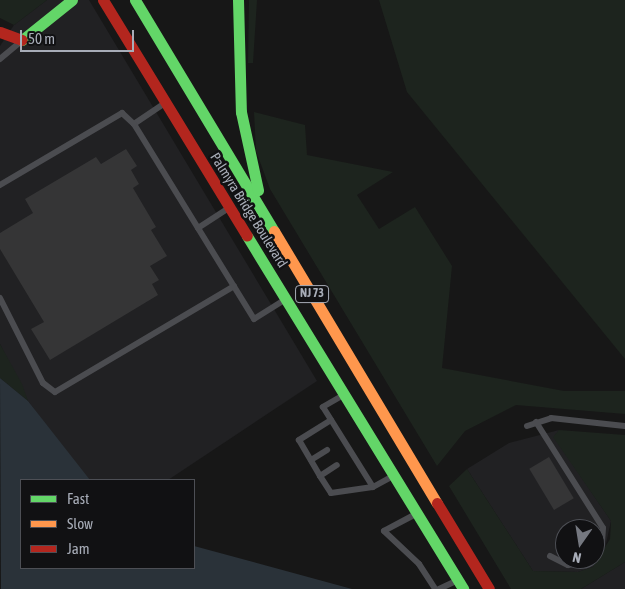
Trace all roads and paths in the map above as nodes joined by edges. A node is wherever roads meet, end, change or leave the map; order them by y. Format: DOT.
graph roads {
  1 [pos="72,0"];
  2 [pos="103,0"];
  3 [pos="135,0"];
  4 [pos="238,0"];
  5 [pos="0,32"];
  6 [pos="22,40"];
  7 [pos="0,59"];
  8 [pos="166,103"];
  9 [pos="134,124"];
  10 [pos="0,185"];
  11 [pos="230,208"];
  12 [pos="265,216"];
  13 [pos="198,228"];
  14 [pos="234,286"];
  15 [pos="0,298"];
  16 [pos="286,299"];
  17 [pos="346,394"];
  18 [pos="331,420"];
  19 [pos="536,422"];
  20 [pos="527,426"];
  21 [pos="625,426"];
  22 [pos="327,450"];
  23 [pos="311,460"];
  24 [pos="337,465"];
  25 [pos="394,475"];
  26 [pos="320,476"];
  27 [pos="373,487"];
  28 [pos="418,514"];
  29 [pos="596,519"];
  30 [pos="550,556"];
  31 [pos="555,558"];
  32 [pos="460,584"];
  33 [pos="435,589"];
  34 [pos="439,589"];
  35 [pos="489,589"];
  1 -- 6 [label="main road"];
  2 -- 8 [label="main road, Palmyra Bridge Boulevard / NJ 73"];
  3 -- 12 [label="main road, Palmyra Bridge Boulevard / NJ 73"];
  4 -- 12 [label="main road"];
  5 -- 6 [label="main road"];
  6 -- 7 [label="lane"];
  8 -- 9 [label="lane"];
  8 -- 11 [label="main road, Palmyra Bridge Boulevard / NJ 73"];
  9 -- 10 [label="lane"];
  9 -- 13 [label="lane"];
  11 -- 13 [label="lane"];
  11 -- 16 [label="main road, Palmyra Bridge Boulevard / NJ 73"];
  12 -- 35 [label="main road, Palmyra Bridge Boulevard / NJ 73"];
  13 -- 14 [label="lane"];
  14 -- 15 [label="lane"];
  14 -- 16 [label="lane"];
  16 -- 17 [label="main road, Palmyra Bridge Boulevard / NJ 73"];
  17 -- 18 [label="lane"];
  17 -- 25 [label="main road, Palmyra Bridge Boulevard / NJ 73"];
  18 -- 23 [label="lane"];
  18 -- 27 [label="lane"];
  19 -- 20 [label="lane"];
  19 -- 21 [label="lane"];
  19 -- 29 [label="lane"];
  22 -- 23 [label="lane"];
  23 -- 26 [label="lane"];
  24 -- 26 [label="lane"];
  25 -- 27 [label="lane"];
  25 -- 28 [label="main road, Palmyra Bridge Boulevard / NJ 73"];
  26 -- 27 [label="lane"];
  28 -- 32 [label="main road, Palmyra Bridge Boulevard / NJ 73"];
  28 -- 33 [label="lane"];
  30 -- 31 [label="lane"];
  32 -- 34 [label="lane"];
}
